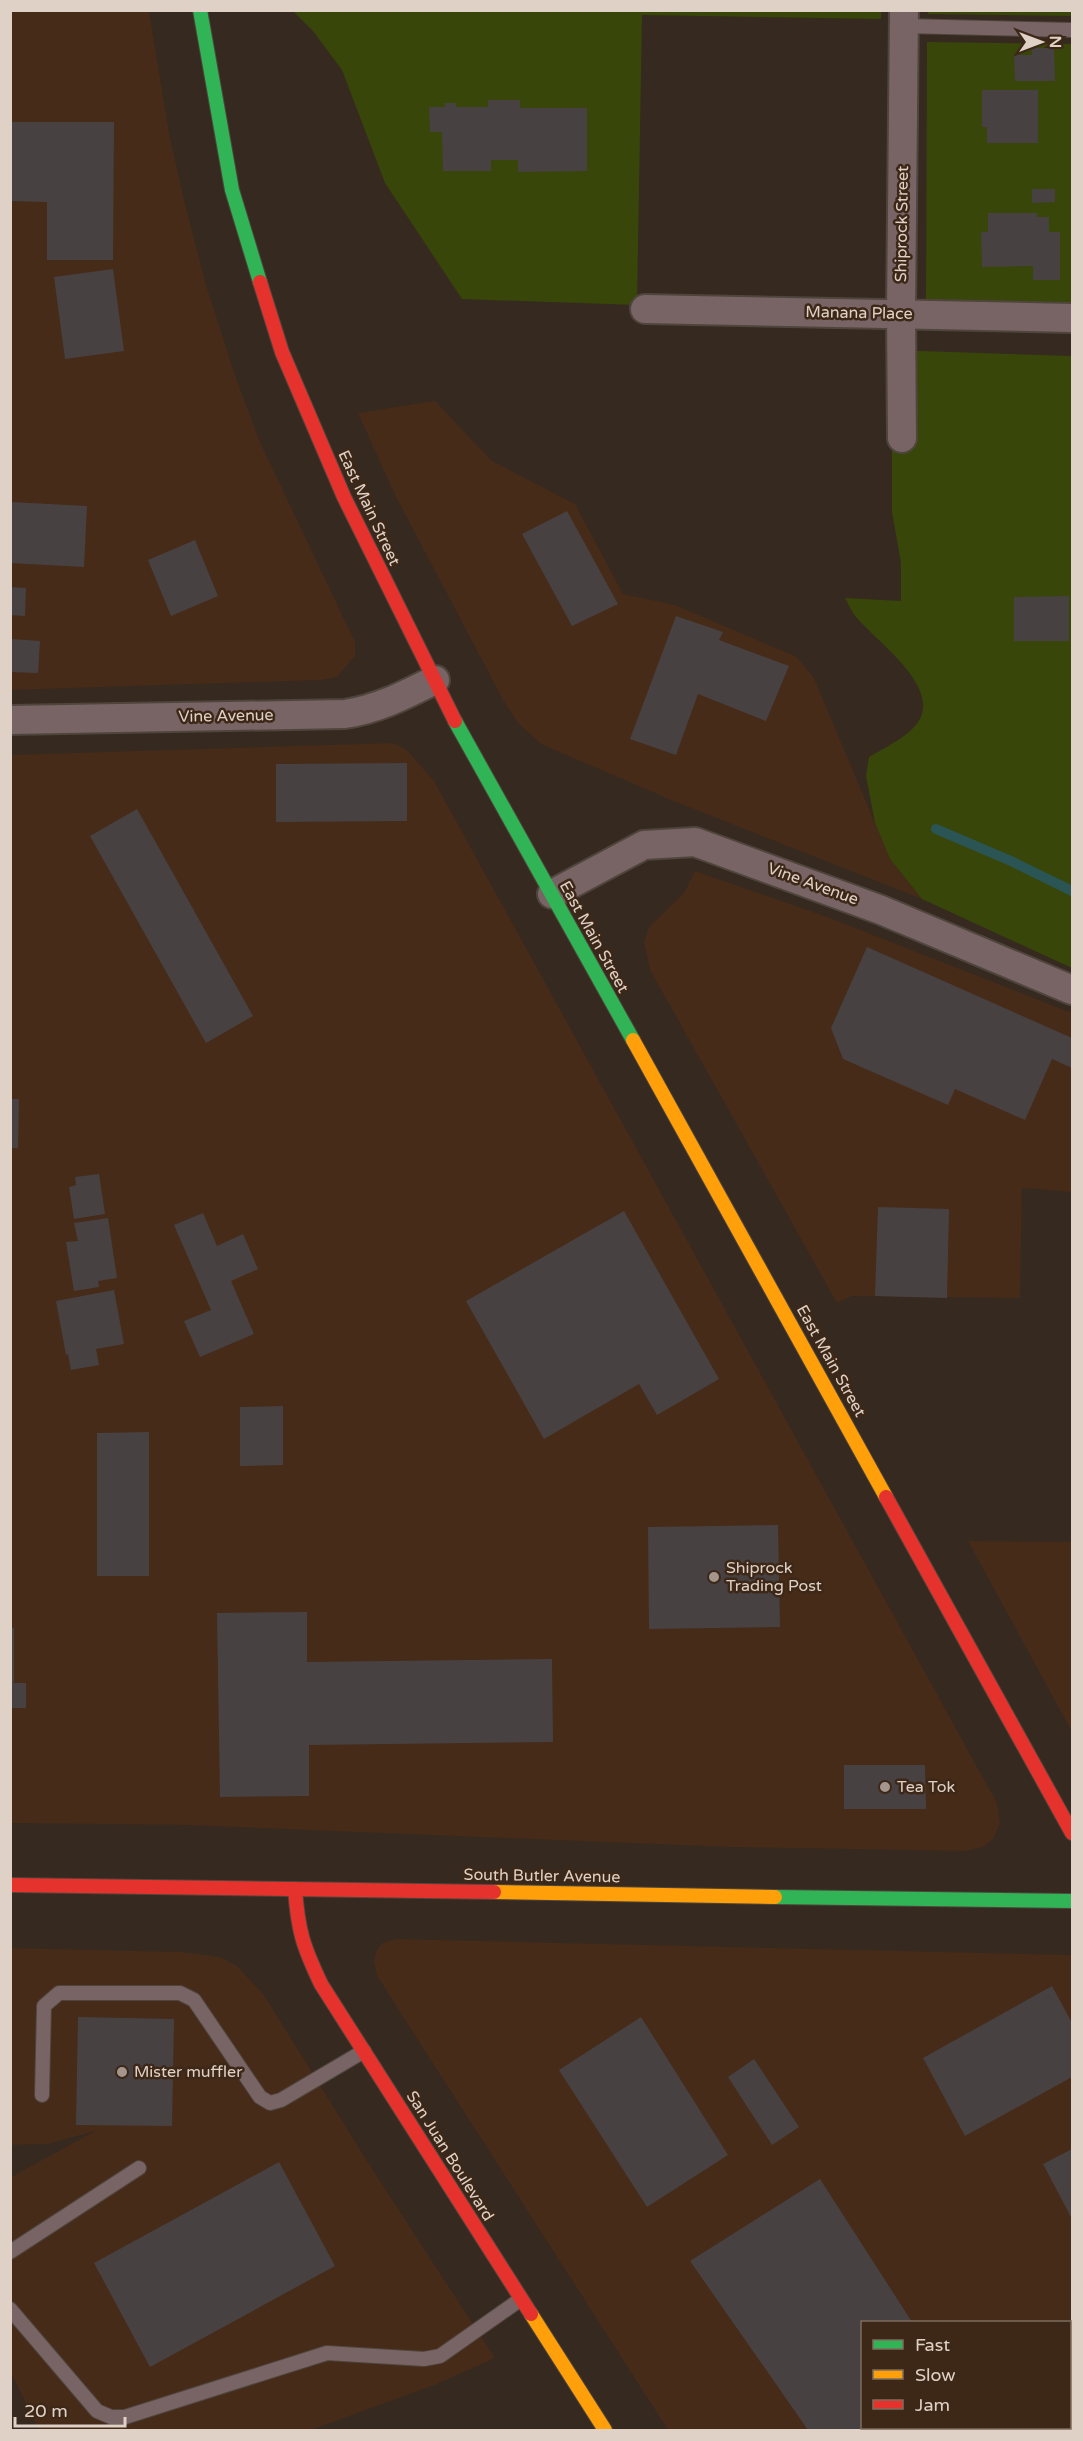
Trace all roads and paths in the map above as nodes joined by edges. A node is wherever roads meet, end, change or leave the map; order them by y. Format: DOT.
graph roads {
  1 [pos="200,10"];
  2 [pos="904,18"];
  3 [pos="1072,30"];
  4 [pos="645,309"];
  5 [pos="901,313"];
  6 [pos="1072,318"];
  7 [pos="902,438"];
  8 [pos="435,680"];
  9 [pos="10,720"];
  10 [pos="552,894"];
  11 [pos="1072,990"];
  12 [pos="1072,1833"];
  13 [pos="13,1884"];
  14 [pos="295,1889"];
  15 [pos="1072,1901"];
  16 [pos="364,2051"];
  17 [pos="42,2095"];
  18 [pos="139,2168"];
  19 [pos="10,2252"];
  20 [pos="521,2299"];
  21 [pos="10,2309"];
  22 [pos="605,2430"];
  1 -- 8 [label="main road, East Main Street"];
  2 -- 3 [label="lane"];
  2 -- 5 [label="street, Shiprock Street"];
  4 -- 5 [label="street, Manana Place"];
  5 -- 6 [label="street, Manana Place"];
  5 -- 7 [label="street, Shiprock Street"];
  8 -- 9 [label="street, Vine Avenue"];
  8 -- 10 [label="main road, East Main Street"];
  10 -- 11 [label="street, Vine Avenue"];
  10 -- 12 [label="main road, East Main Street"];
  13 -- 14 [label="main road, South Butler Avenue"];
  14 -- 15 [label="main road, South Butler Avenue"];
  14 -- 16 [label="main road, San Juan Boulevard"];
  16 -- 17 [label="lane"];
  16 -- 20 [label="main road, San Juan Boulevard"];
  18 -- 19 [label="lane"];
  20 -- 21 [label="lane"];
  20 -- 22 [label="main road, San Juan Boulevard"];
}
